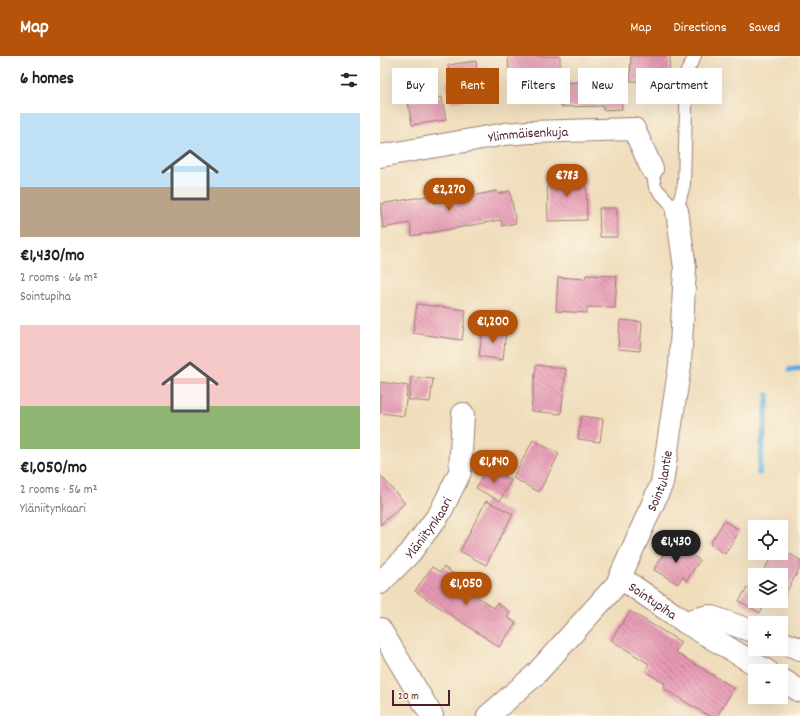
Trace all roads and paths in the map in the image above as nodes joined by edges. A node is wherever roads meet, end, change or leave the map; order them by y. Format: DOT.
graph roads {
  1 [pos="695,56"];
  2 [pos="380,156"];
  3 [pos="652,169"];
  4 [pos="677,211"];
  5 [pos="463,414"];
  6 [pos="620,578"];
  7 [pos="380,583"];
  8 [pos="685,622"];
  9 [pos="380,629"];
  10 [pos="748,630"];
  11 [pos="788,645"];
  12 [pos="800,649"];
  13 [pos="755,664"];
  14 [pos="788,683"];
  15 [pos="800,691"];
  16 [pos="432,716"];
  17 [pos="488,716"];
  1 -- 4 [label="lane"];
  2 -- 3 [label="street, Ylimmäisenkuja"];
  3 -- 4 [label="lane"];
  4 -- 6 [label="street, Sointulantie"];
  5 -- 7 [label="street, Yläniitynkaari"];
  6 -- 8 [label="street, Sointupiha"];
  6 -- 17 [label="street, Sointulantie"];
  8 -- 10 [label="street, Sointupiha"];
  8 -- 13 [label="street, Sointupiha"];
  9 -- 16 [label="street"];
  11 -- 12 [label="street"];
  14 -- 15 [label="street"];
}
